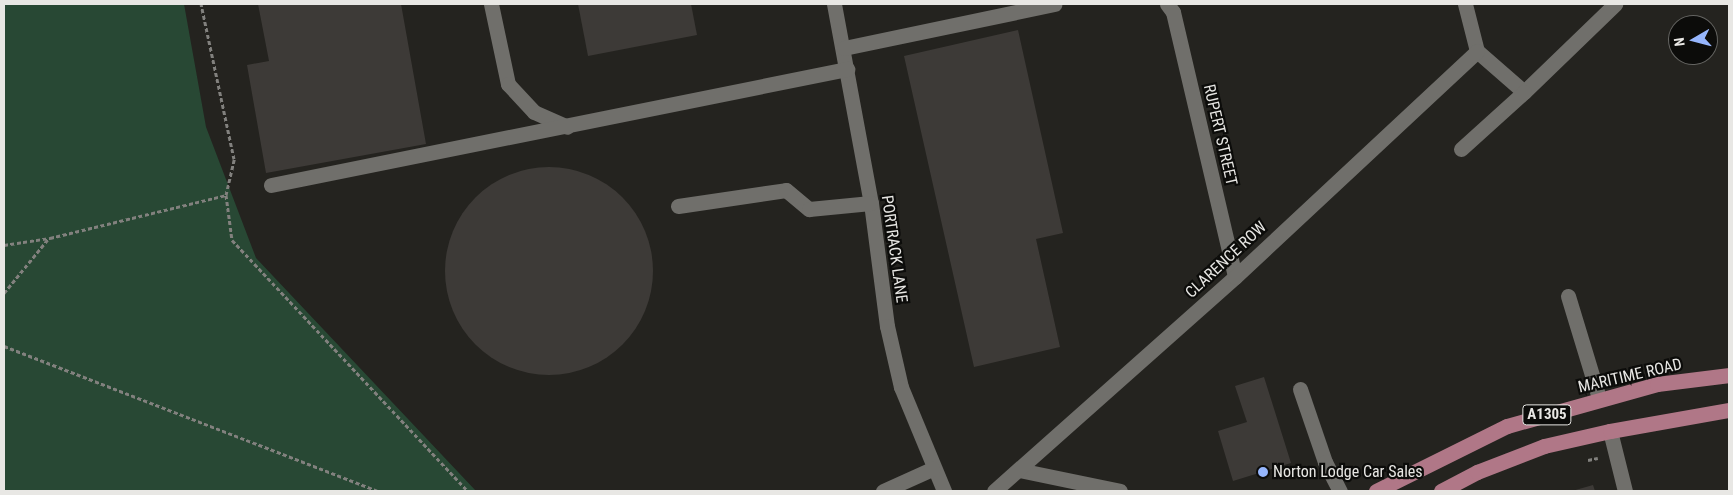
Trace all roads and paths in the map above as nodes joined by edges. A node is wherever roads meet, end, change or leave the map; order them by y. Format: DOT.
graph roads {
  1 [pos="201,4"];
  2 [pos="491,4"];
  3 [pos="834,4"];
  4 [pos="1054,4"];
  5 [pos="1167,4"];
  6 [pos="1465,4"];
  7 [pos="1615,4"];
  8 [pos="844,48"];
  9 [pos="1477,51"];
  10 [pos="847,69"];
  11 [pos="1524,92"];
  12 [pos="567,126"];
  13 [pos="1461,149"];
  14 [pos="271,185"];
  15 [pos="226,195"];
  16 [pos="870,202"];
  17 [pos="678,206"];
  18 [pos="50,238"];
  19 [pos="4,245"];
  20 [pos="1235,276"];
  21 [pos="4,293"];
  22 [pos="1568,296"];
  23 [pos="4,346"];
  24 [pos="1729,375"];
  25 [pos="1300,389"];
  26 [pos="1599,398"];
  27 [pos="1729,410"];
  28 [pos="1610,431"];
  29 [pos="932,469"];
  30 [pos="1019,470"];
  31 [pos="377,491"];
  32 [pos="468,491"];
  33 [pos="883,491"];
  34 [pos="944,491"];
  35 [pos="994,491"];
  36 [pos="1120,491"];
  37 [pos="1340,491"];
  38 [pos="1376,491"];
  39 [pos="1441,491"];
  40 [pos="1625,491"];
  1 -- 15 [label="path"];
  2 -- 12 [label="street"];
  3 -- 8 [label="street, PORTRACK LANE"];
  4 -- 8 [label="street"];
  5 -- 20 [label="street, RUPERT STREET"];
  6 -- 9 [label="street"];
  7 -- 11 [label="street"];
  8 -- 10 [label="street, PORTRACK LANE"];
  9 -- 11 [label="street"];
  9 -- 20 [label="street, CLARENCE ROW"];
  10 -- 12 [label="street"];
  10 -- 16 [label="street, PORTRACK LANE"];
  11 -- 13 [label="street"];
  12 -- 14 [label="street"];
  15 -- 18 [label="path"];
  15 -- 32 [label="path"];
  16 -- 17 [label="street"];
  16 -- 29 [label="street, PORTRACK LANE"];
  18 -- 19 [label="path"];
  18 -- 21 [label="path"];
  20 -- 30 [label="street, CLARENCE ROW"];
  22 -- 26 [label="street"];
  23 -- 31 [label="path"];
  24 -- 26 [label="main road, MARITIME ROAD / A1305"];
  25 -- 37 [label="street"];
  26 -- 38 [label="main road, MARITIME ROAD / A1305"];
  27 -- 28 [label="main road, A1305"];
  28 -- 39 [label="main road, A1305"];
  28 -- 40 [label="street"];
  29 -- 33 [label="street"];
  29 -- 34 [label="street, PORTRACK LANE"];
  30 -- 35 [label="street, CLARENCE ROW"];
  30 -- 36 [label="street"];
}
